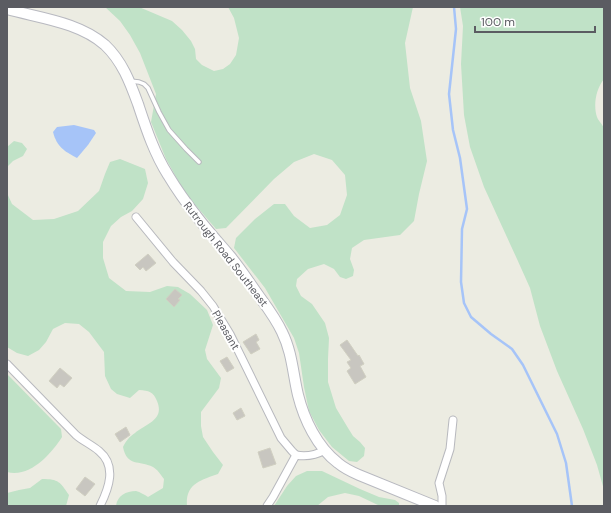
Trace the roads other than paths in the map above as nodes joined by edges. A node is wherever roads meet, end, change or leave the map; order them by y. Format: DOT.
graph roads {
  1 [pos="7,9"];
  2 [pos="129,81"];
  3 [pos="199,162"];
  4 [pos="136,218"];
  5 [pos="7,364"];
  6 [pos="453,420"];
  7 [pos="325,450"];
  8 [pos="296,454"];
  9 [pos="100,506"];
  10 [pos="267,506"];
  11 [pos="435,506"];
  12 [pos="442,506"];
  1 -- 2 [label="street, Rutrough Road Southeast"];
  2 -- 3 [label="lane"];
  2 -- 7 [label="street, Rutrough Road Southeast"];
  4 -- 8 [label="street, Pleasant"];
  5 -- 9 [label="street"];
  6 -- 12 [label="street"];
  7 -- 8 [label="street"];
  7 -- 11 [label="street, Rutrough Road Southeast"];
  8 -- 10 [label="street"];
}
